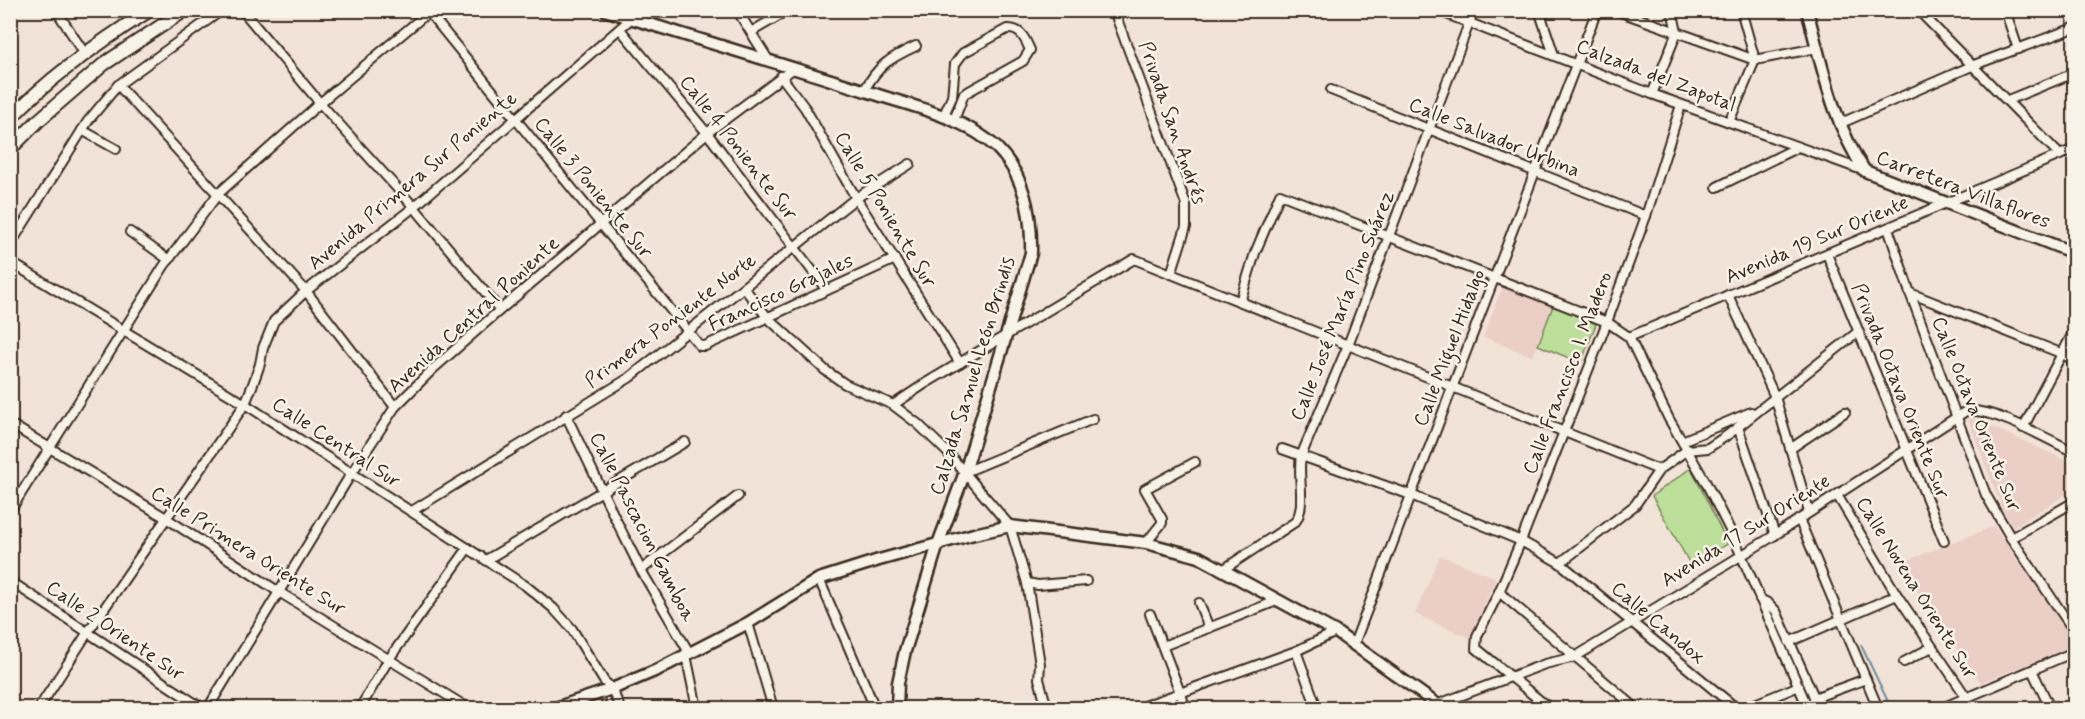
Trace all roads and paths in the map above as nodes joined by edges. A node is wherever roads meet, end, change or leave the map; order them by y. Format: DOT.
graph roads {
  1 [pos="56,10"];
  2 [pos="150,10"];
  3 [pos="185,10"];
  4 [pos="222,10"];
  5 [pos="242,10"];
  6 [pos="605,10"];
  7 [pos="641,10"];
  8 [pos="737,10"];
  9 [pos="789,10"];
  10 [pos="1436,10"];
  11 [pos="1474,10"];
  12 [pos="1539,10"];
  13 [pos="1597,10"];
  14 [pos="1615,10"];
  15 [pos="1672,10"];
  16 [pos="1741,10"];
  17 [pos="1807,10"];
  18 [pos="2005,10"];
  19 [pos="429,11"];
  20 [pos="1921,12"];
  21 [pos="1117,18"];
  22 [pos="631,19"];
  23 [pos="1470,24"];
  24 [pos="2074,28"];
  25 [pos="620,29"];
  26 [pos="751,32"];
  27 [pos="1677,32"];
  28 [pos="916,46"];
  29 [pos="1817,48"];
  30 [pos="2018,50"];
  31 [pos="85,54"];
  32 [pos="1554,55"];
  33 [pos="1755,60"];
  34 [pos="769,61"];
  35 [pos="1576,64"];
  36 [pos="1974,65"];
  37 [pos="794,68"];
  38 [pos="2074,74"];
  39 [pos="781,76"];
  40 [pos="118,85"];
  41 [pos="1330,90"];
  42 [pos="864,91"];
  43 [pos="1652,94"];
  44 [pos="10,100"];
  45 [pos="2008,100"];
  46 [pos="320,103"];
  47 [pos="1681,105"];
  48 [pos="22,106"];
  49 [pos="943,117"];
  50 [pos="516,118"];
  51 [pos="10,119"];
  52 [pos="954,120"];
  53 [pos="1729,122"];
  54 [pos="1839,124"];
  55 [pos="1430,129"];
  56 [pos="82,130"];
  57 [pos="707,133"];
  58 [pos="1798,147"];
  59 [pos="10,148"];
  60 [pos="116,149"];
  61 [pos="2074,149"];
  62 [pos="2060,155"];
  63 [pos="910,164"];
  64 [pos="1865,171"];
  65 [pos="1535,173"];
  66 [pos="1717,187"];
  67 [pos="218,194"];
  68 [pos="856,198"];
  69 [pos="1946,204"];
  70 [pos="414,207"];
  71 [pos="1646,216"];
  72 [pos="601,225"];
  73 [pos="1888,228"];
  74 [pos="130,232"];
  75 [pos="1389,237"];
  76 [pos="10,245"];
  77 [pos="795,248"];
  78 [pos="2074,253"];
  79 [pos="1827,254"];
  80 [pos="895,259"];
  81 [pos="169,260"];
  82 [pos="10,262"];
  83 [pos="1171,274"];
  84 [pos="1495,278"];
  85 [pos="744,288"];
  86 [pos="827,290"];
  87 [pos="306,291"];
  88 [pos="1910,293"];
  89 [pos="1728,295"];
  90 [pos="1240,302"];
  91 [pos="500,310"];
  92 [pos="768,318"];
  93 [pos="1607,322"];
  94 [pos="687,330"];
  95 [pos="122,331"];
  96 [pos="2074,331"];
  97 [pos="1858,332"];
  98 [pos="1007,335"];
  99 [pos="1629,337"];
  100 [pos="1348,345"];
  101 [pos="2063,354"];
  102 [pos="2074,361"];
  103 [pos="960,363"];
  104 [pos="1453,388"];
  105 [pos="1775,397"];
  106 [pos="245,404"];
  107 [pos="892,405"];
  108 [pos="395,407"];
  109 [pos="1758,409"];
  110 [pos="1845,412"];
  111 [pos="566,415"];
  112 [pos="1956,417"];
  113 [pos="1093,419"];
  114 [pos="10,424"];
  115 [pos="1738,427"];
  116 [pos="2023,428"];
  117 [pos="1563,432"];
  118 [pos="1682,441"];
  119 [pos="685,442"];
  120 [pos="50,448"];
  121 [pos="1282,449"];
  122 [pos="1790,449"];
  123 [pos="1905,449"];
  124 [pos="1687,450"];
  125 [pos="2074,452"];
  126 [pos="1301,456"];
  127 [pos="1195,462"];
  128 [pos="1659,470"];
  129 [pos="965,472"];
  130 [pos="351,474"];
  131 [pos="603,491"];
  132 [pos="1412,495"];
  133 [pos="1837,495"];
  134 [pos="738,496"];
  135 [pos="2074,502"];
  136 [pos="10,511"];
  137 [pos="412,511"];
  138 [pos="1809,512"];
  139 [pos="166,518"];
  140 [pos="1798,519"];
  141 [pos="1010,526"];
  142 [pos="1774,535"];
  143 [pos="2011,538"];
  144 [pos="1521,541"];
  145 [pos="1944,541"];
  146 [pos="1146,543"];
  147 [pos="938,544"];
  148 [pos="468,548"];
  149 [pos="1741,555"];
  150 [pos="486,560"];
  151 [pos="1560,563"];
  152 [pos="1224,569"];
  153 [pos="641,570"];
  154 [pos="819,579"];
  155 [pos="10,581"];
  156 [pos="1086,581"];
  157 [pos="1027,582"];
  158 [pos="279,592"];
  159 [pos="1499,592"];
  160 [pos="1897,595"];
  161 [pos="1760,599"];
  162 [pos="1279,600"];
  163 [pos="1199,603"];
  164 [pos="1150,614"];
  165 [pos="1841,620"];
  166 [pos="1632,622"];
  167 [pos="747,623"];
  168 [pos="1209,628"];
  169 [pos="2074,631"];
  170 [pos="1336,632"];
  171 [pos="88,633"];
  172 [pos="1789,642"];
  173 [pos="1354,644"];
  174 [pos="1163,646"];
  175 [pos="1932,647"];
  176 [pos="1296,651"];
  177 [pos="2074,652"];
  178 [pos="686,655"];
  179 [pos="1575,657"];
  180 [pos="389,658"];
  181 [pos="1904,662"];
  182 [pos="2032,670"];
  183 [pos="1510,677"];
  184 [pos="1866,679"];
  185 [pos="1799,686"];
  186 [pos="612,689"];
  187 [pos="1180,692"];
  188 [pos="1814,698"];
  189 [pos="1966,698"];
  190 [pos="1144,706"];
  191 [pos="1436,707"];
  192 [pos="39,708"];
  193 [pos="202,708"];
  194 [pos="208,708"];
  195 [pos="361,708"];
  196 [pos="468,708"];
  197 [pos="555,708"];
  198 [pos="620,708"];
  199 [pos="697,708"];
  200 [pos="773,708"];
  201 [pos="875,708"];
  202 [pos="897,708"];
  203 [pos="1047,708"];
  204 [pos="1186,708"];
  205 [pos="1317,708"];
  206 [pos="1549,708"];
  207 [pos="1636,708"];
  208 [pos="1736,708"];
  209 [pos="1745,708"];
  210 [pos="1808,708"];
  211 [pos="1819,708"];
  212 [pos="1878,708"];
  213 [pos="1942,708"];
  214 [pos="2050,708"];
  1 -- 31 [label="street"];
  2 -- 31 [label="main road"];
  3 -- 59 [label="main road"];
  4 -- 40 [label="street"];
  5 -- 46 [label="street"];
  6 -- 22 [label="street, Calzada Samuel León Brindis"];
  7 -- 22 [label="street, Avenida Primera Sur Poniente"];
  8 -- 26 [label="street"];
  9 -- 26 [label="street"];
  10 -- 23 [label="street, Calzada del Zapotal"];
  11 -- 23 [label="street, Calle José María Pino Suárez"];
  12 -- 32 [label="street"];
  13 -- 35 [label="street, Calle Miguel Hidalgo"];
  14 -- 27 [label="street"];
  15 -- 27 [label="street"];
  16 -- 33 [label="street"];
  17 -- 29 [label="street, Carretera Villaflores"];
  18 -- 30 [label="street"];
  19 -- 46 [label="street"];
  19 -- 50 [label="street, Calle 3 Poniente Sur"];
  20 -- 36 [label="street"];
  21 -- 83 [label="street, Privada San Andrés"];
  22 -- 25 [label="street, Avenida Primera Sur Poniente"];
  22 -- 34 [label="street, Calzada Samuel León Brindis"];
  23 -- 32 [label="street, Calzada del Zapotal"];
  23 -- 55 [label="street, Calle José María Pino Suárez"];
  24 -- 30 [label="street"];
  25 -- 50 [label="street, Avenida Primera Sur Poniente"];
  25 -- 57 [label="street, Calle 4 Poniente Sur"];
  26 -- 34 [label="street"];
  27 -- 33 [label="street"];
  27 -- 43 [label="street"];
  28 -- 42 [label="street"];
  29 -- 33 [label="street"];
  29 -- 54 [label="street, Carretera Villaflores"];
  30 -- 36 [label="street"];
  31 -- 48 [label="main road"];
  32 -- 35 [label="street, Calzada del Zapotal"];
  33 -- 53 [label="street"];
  34 -- 37 [label="street, Calzada Samuel León Brindis"];
  35 -- 43 [label="street, Calzada del Zapotal"];
  35 -- 65 [label="street, Calle Miguel Hidalgo"];
  36 -- 45 [label="street"];
  36 -- 54 [label="street"];
  37 -- 39 [label="street, Avenida Central Poniente"];
  37 -- 42 [label="street, Calzada Samuel León Brindis"];
  38 -- 45 [label="street"];
  39 -- 57 [label="street, Avenida Central Poniente"];
  39 -- 68 [label="street, Calle 5 Poniente Sur"];
  40 -- 56 [label="street"];
  40 -- 67 [label="street"];
  41 -- 55 [label="street, Calle Salvador Urbina"];
  42 -- 49 [label="street, Calzada Samuel León Brindis"];
  43 -- 47 [label="street, Calzada del Zapotal"];
  44 -- 48 [label="street"];
  45 -- 62 [label="street"];
  46 -- 67 [label="street"];
  46 -- 70 [label="street"];
  47 -- 53 [label="street, Calzada del Zapotal"];
  47 -- 71 [label="street, Calle Francisco I. Madero"];
  48 -- 51 [label="main road"];
  49 -- 52 [label="street, Calzada Samuel León Brindis"];
  49 -- 52 [label="street"];
  50 -- 70 [label="street, Avenida Primera Sur Poniente"];
  50 -- 72 [label="street, Calle 3 Poniente Sur"];
  52 -- 98 [label="street, Calzada Samuel León Brindis"];
  53 -- 58 [label="street, Calzada del Zapotal"];
  54 -- 64 [label="street, Carretera Villaflores"];
  55 -- 65 [label="street, Calle Salvador Urbina"];
  55 -- 75 [label="street, Calle José María Pino Suárez"];
  56 -- 60 [label="street"];
  56 -- 76 [label="street"];
  57 -- 72 [label="street, Avenida Central Poniente"];
  57 -- 77 [label="street, Calle 4 Poniente Sur"];
  58 -- 64 [label="street, Calzada del Zapotal"];
  58 -- 66 [label="street"];
  61 -- 62 [label="street, Avenida 19 Sur Oriente"];
  62 -- 69 [label="street, Avenida 19 Sur Oriente"];
  63 -- 68 [label="street, Primera Poniente Norte"];
  64 -- 69 [label="street, Carretera Villaflores"];
  65 -- 71 [label="street, Calle Salvador Urbina"];
  65 -- 84 [label="street, Calle Miguel Hidalgo"];
  67 -- 81 [label="street"];
  67 -- 87 [label="street"];
  68 -- 77 [label="street, Primera Poniente Norte"];
  68 -- 80 [label="street, Calle 5 Poniente Sur"];
  69 -- 73 [label="street, Avenida 19 Sur Oriente"];
  69 -- 78 [label="street, Carretera Villaflores"];
  70 -- 87 [label="street, Avenida Primera Sur Poniente"];
  70 -- 91 [label="street"];
  71 -- 93 [label="street, Calle Francisco I. Madero"];
  72 -- 91 [label="street, Avenida Central Poniente"];
  72 -- 94 [label="street, Calle 3 Poniente Sur"];
  73 -- 79 [label="street, Avenida 19 Sur Oriente"];
  73 -- 88 [label="street, Calle Octava Oriente Sur"];
  74 -- 81 [label="street"];
  75 -- 84 [label="street"];
  75 -- 90 [label="street"];
  75 -- 100 [label="street, Calle José María Pino Suárez"];
  77 -- 85 [label="street, Primera Poniente Norte"];
  77 -- 86 [label="street, Calle 4 Poniente Sur"];
  79 -- 89 [label="street, Avenida 19 Sur Oriente"];
  79 -- 97 [label="street, Privada Octava Oriente Sur"];
  80 -- 86 [label="street, Francisco Grajales"];
  80 -- 103 [label="street, Calle 5 Poniente Sur"];
  81 -- 95 [label="street"];
  82 -- 95 [label="street, Calle Central Sur"];
  83 -- 90 [label="street"];
  83 -- 98 [label="street"];
  84 -- 93 [label="street"];
  84 -- 104 [label="street, Calle Miguel Hidalgo"];
  85 -- 92 [label="street"];
  85 -- 94 [label="street, Primera Poniente Norte"];
  86 -- 92 [label="street, Francisco Grajales"];
  87 -- 106 [label="street, Avenida Primera Sur Poniente"];
  87 -- 108 [label="street"];
  88 -- 101 [label="street"];
  88 -- 112 [label="street, Calle Octava Oriente Sur"];
  89 -- 99 [label="street, Avenida 19 Sur Oriente"];
  89 -- 105 [label="street"];
  90 -- 100 [label="street"];
  91 -- 108 [label="street, Avenida Central Poniente"];
  92 -- 94 [label="street, Francisco Grajales"];
  92 -- 107 [label="street"];
  93 -- 99 [label="street"];
  93 -- 117 [label="street, Calle Francisco I. Madero"];
  94 -- 111 [label="street, Primera Poniente Norte"];
  95 -- 106 [label="street, Calle Central Sur"];
  95 -- 120 [label="street"];
  96 -- 101 [label="street"];
  97 -- 105 [label="street"];
  97 -- 123 [label="street, Privada Octava Oriente Sur"];
  98 -- 103 [label="street"];
  98 -- 129 [label="street, Calzada Samuel León Brindis"];
  99 -- 118 [label="street"];
  100 -- 104 [label="street"];
  100 -- 126 [label="street, Calle José María Pino Suárez"];
  101 -- 102 [label="street"];
  101 -- 116 [label="street"];
  103 -- 107 [label="street"];
  104 -- 117 [label="street"];
  104 -- 132 [label="street, Calle Miguel Hidalgo"];
  105 -- 109 [label="street"];
  105 -- 122 [label="street"];
  106 -- 130 [label="street, Calle Central Sur"];
  106 -- 139 [label="street, Avenida Primera Sur Poniente"];
  107 -- 129 [label="street"];
  108 -- 130 [label="street, Avenida Central Poniente"];
  109 -- 115 [label="street"];
  109 -- 118 [label="street"];
  110 -- 122 [label="street"];
  111 -- 131 [label="street, Calle Pascacion Gamboa"];
  111 -- 137 [label="street, Primera Poniente Norte"];
  112 -- 116 [label="street, Avenida 17 Sur Oriente"];
  112 -- 123 [label="street, Avenida 17 Sur Oriente"];
  112 -- 143 [label="street, Calle Octava Oriente Sur"];
  113 -- 129 [label="street"];
  114 -- 120 [label="street, Calle Primera Oriente Sur"];
  115 -- 124 [label="street"];
  115 -- 142 [label="street"];
  116 -- 125 [label="street, Avenida 17 Sur Oriente"];
  117 -- 128 [label="street"];
  117 -- 144 [label="street, Calle Francisco I. Madero"];
  118 -- 124 [label="street"];
  119 -- 131 [label="street"];
  120 -- 136 [label="street"];
  120 -- 139 [label="street, Calle Primera Oriente Sur"];
  121 -- 126 [label="street, Calle Candox"];
  122 -- 138 [label="street"];
  123 -- 133 [label="street, Avenida 17 Sur Oriente"];
  123 -- 145 [label="street, Privada Octava Oriente Sur"];
  124 -- 128 [label="street"];
  124 -- 149 [label="street"];
  126 -- 132 [label="street, Calle Candox"];
  126 -- 152 [label="street, Calle José María Pino Suárez"];
  127 -- 146 [label="street"];
  128 -- 151 [label="street"];
  129 -- 141 [label="street"];
  129 -- 147 [label="street, Calzada Samuel León Brindis"];
  130 -- 137 [label="street, Calle Central Sur"];
  130 -- 158 [label="street, Avenida Central Poniente"];
  131 -- 150 [label="street"];
  131 -- 153 [label="street, Calle Pascacion Gamboa"];
  132 -- 144 [label="street, Calle Candox"];
  132 -- 173 [label="street, Calle Miguel Hidalgo"];
  133 -- 138 [label="street, Avenida 17 Sur Oriente"];
  133 -- 160 [label="street, Calle Novena Oriente Sur"];
  134 -- 153 [label="street"];
  135 -- 143 [label="street"];
  137 -- 148 [label="street, Calle Central Sur"];
  138 -- 140 [label="street, Avenida 17 Sur Oriente"];
  139 -- 158 [label="street, Calle Primera Oriente Sur"];
  139 -- 171 [label="street, Avenida Primera Sur Poniente"];
  140 -- 142 [label="street, Avenida 17 Sur Oriente"];
  140 -- 165 [label="street"];
  141 -- 146 [label="street"];
  141 -- 147 [label="street"];
  141 -- 157 [label="street"];
  142 -- 149 [label="street, Avenida 17 Sur Oriente"];
  143 -- 169 [label="street, Calle Octava Oriente Sur"];
  144 -- 151 [label="street, Calle Candox"];
  144 -- 159 [label="street, Calle Francisco I. Madero"];
  146 -- 152 [label="street"];
  147 -- 154 [label="street"];
  147 -- 202 [label="street, Calzada Samuel León Brindis"];
  148 -- 150 [label="street, Calle Central Sur"];
  148 -- 180 [label="street"];
  149 -- 161 [label="street"];
  149 -- 166 [label="street, Avenida 17 Sur Oriente"];
  150 -- 186 [label="street, Calle Central Sur"];
  151 -- 166 [label="street, Calle Candox"];
  152 -- 162 [label="street"];
  153 -- 178 [label="street, Calle Pascacion Gamboa"];
  154 -- 167 [label="street"];
  154 -- 201 [label="street"];
  155 -- 171 [label="street, Calle 2 Oriente Sur"];
  156 -- 157 [label="street"];
  157 -- 203 [label="street"];
  158 -- 180 [label="street, Calle Primera Oriente Sur"];
  158 -- 194 [label="street, Avenida Central Poniente"];
  159 -- 179 [label="street"];
  159 -- 183 [label="street, Calle Francisco I. Madero"];
  160 -- 165 [label="street"];
  160 -- 175 [label="street, Calle Novena Oriente Sur"];
  161 -- 172 [label="street"];
  161 -- 185 [label="street"];
  162 -- 168 [label="street"];
  162 -- 170 [label="street"];
  163 -- 168 [label="street"];
  164 -- 174 [label="street"];
  165 -- 172 [label="street"];
  165 -- 184 [label="street"];
  166 -- 179 [label="street, Avenida 17 Sur Oriente"];
  166 -- 208 [label="street, Calle Candox"];
  167 -- 178 [label="street"];
  167 -- 200 [label="street"];
  168 -- 174 [label="street"];
  170 -- 173 [label="street"];
  170 -- 176 [label="street"];
  171 -- 192 [label="street, Avenida Primera Sur Poniente"];
  171 -- 193 [label="street, Calle 2 Oriente Sur"];
  172 -- 188 [label="street"];
  173 -- 191 [label="street"];
  174 -- 187 [label="street"];
  175 -- 181 [label="street"];
  175 -- 189 [label="street, Calle Novena Oriente Sur"];
  176 -- 187 [label="street"];
  176 -- 205 [label="street"];
  177 -- 182 [label="street"];
  178 -- 186 [label="street"];
  178 -- 199 [label="street, Calle Pascacion Gamboa"];
  179 -- 183 [label="street, Avenida 17 Sur Oriente"];
  179 -- 207 [label="street"];
  180 -- 195 [label="street"];
  180 -- 196 [label="street, Calle Primera Oriente Sur"];
  182 -- 189 [label="street"];
  182 -- 214 [label="street"];
  183 -- 191 [label="street, Avenida 17 Sur Oriente"];
  183 -- 206 [label="street"];
  184 -- 188 [label="street"];
  184 -- 212 [label="street"];
  185 -- 209 [label="street"];
  185 -- 210 [label="street"];
  186 -- 197 [label="street"];
  186 -- 198 [label="street, Calle Central Sur"];
  187 -- 190 [label="street"];
  187 -- 204 [label="street"];
  188 -- 211 [label="street"];
  189 -- 213 [label="street"];
}
